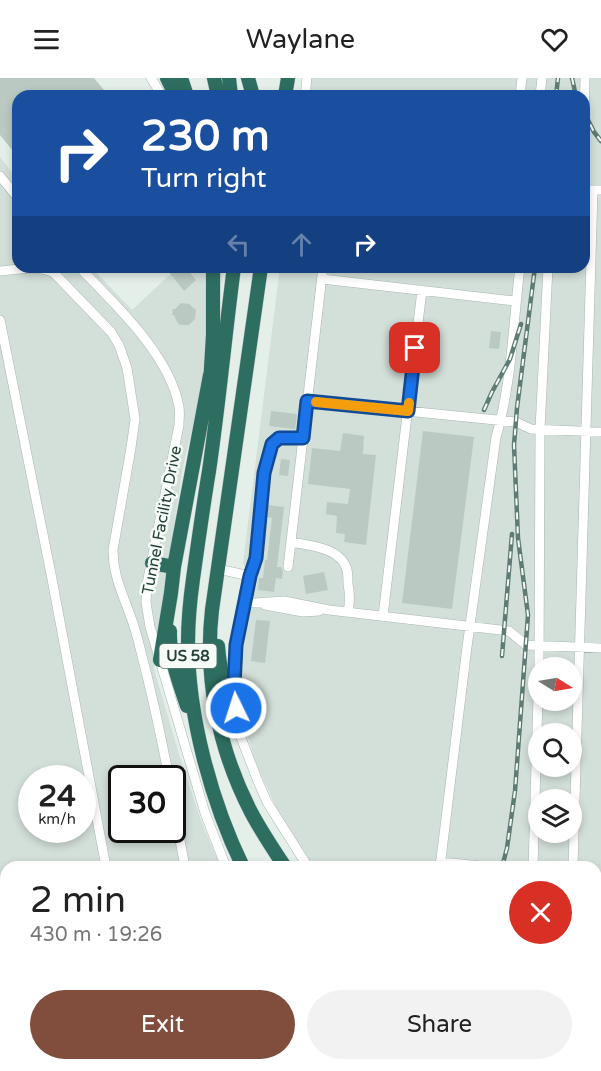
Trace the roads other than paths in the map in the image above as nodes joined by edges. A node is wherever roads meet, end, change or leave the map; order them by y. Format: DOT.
graph roads {
  1 [pos="0,176"];
  2 [pos="592,190"];
  3 [pos="12,191"];
  4 [pos="590,259"];
  5 [pos="54,273"];
  6 [pos="85,273"];
  7 [pos="213,273"];
  8 [pos="233,273"];
  9 [pos="259,273"];
  10 [pos="322,273"];
  11 [pos="519,273"];
  12 [pos="548,273"];
  13 [pos="590,273"];
  14 [pos="322,279"];
  15 [pos="422,290"];
  16 [pos="515,301"];
  17 [pos="0,320"];
  18 [pos="210,375"];
  19 [pos="307,401"];
  20 [pos="408,411"];
  21 [pos="501,420"];
  22 [pos="540,429"];
  23 [pos="585,431"];
  24 [pos="601,432"];
  25 [pos="303,438"];
  26 [pos="201,512"];
  27 [pos="291,542"];
  28 [pos="152,563"];
  29 [pos="174,567"];
  30 [pos="288,567"];
  31 [pos="218,569"];
  32 [pos="250,576"];
  33 [pos="171,593"];
  34 [pos="249,602"];
  35 [pos="348,612"];
  36 [pos="383,616"];
  37 [pos="470,627"];
  38 [pos="540,646"];
  39 [pos="580,648"];
  40 [pos="601,648"];
  41 [pos="540,657"];
  42 [pos="160,660"];
  43 [pos="538,711"];
  44 [pos="239,730"];
  45 [pos="201,750"];
  46 [pos="166,765"];
  47 [pos="180,843"];
  48 [pos="105,861"];
  49 [pos="184,861"];
  50 [pos="224,861"];
  51 [pos="240,861"];
  52 [pos="281,861"];
  53 [pos="304,861"];
  54 [pos="441,861"];
  55 [pos="533,861"];
  56 [pos="573,861"];
  1 -- 3 [label="street"];
  2 -- 4 [label="street"];
  5 -- 46 [label="street"];
  6 -- 28 [label="street, Tunnel Facility Drive"];
  7 -- 18 [label="highway, US 58"];
  8 -- 26 [label="highway"];
  9 -- 31 [label="highway, US 58"];
  10 -- 14 [label="street"];
  11 -- 16 [label="street"];
  12 -- 22 [label="street"];
  13 -- 23 [label="street"];
  14 -- 15 [label="street"];
  14 -- 19 [label="street"];
  15 -- 16 [label="street"];
  15 -- 20 [label="street"];
  16 -- 21 [label="street"];
  17 -- 48 [label="street"];
  18 -- 26 [label="highway, US 58"];
  18 -- 29 [label="highway"];
  19 -- 20 [label="street"];
  19 -- 25 [label="street"];
  20 -- 21 [label="street"];
  20 -- 36 [label="street"];
  21 -- 22 [label="street"];
  21 -- 37 [label="street"];
  22 -- 23 [label="street"];
  22 -- 38 [label="street"];
  23 -- 24 [label="street"];
  23 -- 39 [label="street"];
  25 -- 27 [label="street"];
  25 -- 32 [label="street"];
  26 -- 45 [label="highway, US 58"];
  27 -- 30 [label="street"];
  27 -- 35 [label="street"];
  28 -- 29 [label="highway"];
  28 -- 42 [label="street, Tunnel Facility Drive"];
  29 -- 33 [label="highway"];
  31 -- 32 [label="street"];
  31 -- 44 [label="highway"];
  31 -- 52 [label="highway, US 58"];
  32 -- 34 [label="street"];
  33 -- 42 [label="highway"];
  33 -- 45 [label="highway"];
  34 -- 35 [label="street"];
  34 -- 44 [label="street"];
  35 -- 36 [label="street"];
  36 -- 37 [label="street"];
  37 -- 38 [label="street"];
  37 -- 54 [label="street"];
  38 -- 39 [label="street"];
  38 -- 41 [label="street"];
  39 -- 40 [label="street"];
  39 -- 56 [label="street"];
  42 -- 50 [label="street, Tunnel Facility Drive"];
  43 -- 55 [label="street"];
  44 -- 53 [label="street"];
  45 -- 51 [label="highway, US 58"];
  47 -- 49 [label="street"];
}
